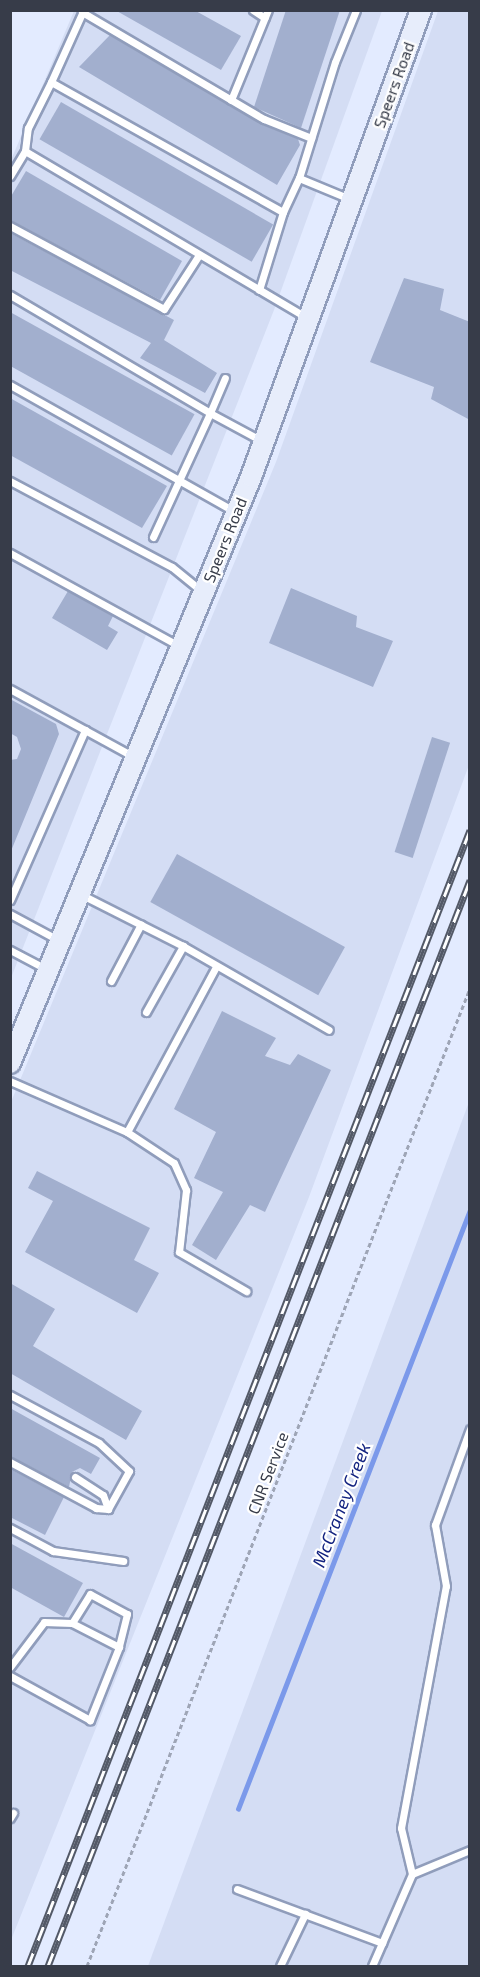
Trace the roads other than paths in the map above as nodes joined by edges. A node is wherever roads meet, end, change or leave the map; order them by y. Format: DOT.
graph roads {
  1 [pos="253,10"];
  2 [pos="356,10"];
  3 [pos="421,10"];
  4 [pos="82,11"];
  5 [pos="267,14"];
  6 [pos="51,82"];
  7 [pos="231,100"];
  8 [pos="311,138"];
  9 [pos="25,151"];
  10 [pos="10,176"];
  11 [pos="299,178"];
  12 [pos="353,200"];
  13 [pos="283,212"];
  14 [pos="10,226"];
  15 [pos="199,255"];
  16 [pos="259,290"];
  17 [pos="10,295"];
  18 [pos="309,320"];
  19 [pos="225,378"];
  20 [pos="10,385"];
  21 [pos="210,413"];
  22 [pos="263,442"];
  23 [pos="179,480"];
  24 [pos="10,481"];
  25 [pos="237,512"];
  26 [pos="153,537"];
  27 [pos="10,553"];
  28 [pos="204,593"];
  29 [pos="181,648"];
  30 [pos="10,689"];
  31 [pos="85,730"];
  32 [pos="136,758"];
  33 [pos="77,893"];
  34 [pos="10,900"];
  35 [pos="10,914"];
  36 [pos="141,924"];
  37 [pos="60,942"];
  38 [pos="183,946"];
  39 [pos="10,950"];
  40 [pos="216,967"];
  41 [pos="49,970"];
  42 [pos="111,981"];
  43 [pos="146,1012"];
  44 [pos="17,1030"];
  45 [pos="329,1030"];
  46 [pos="10,1063"];
  47 [pos="10,1081"];
  48 [pos="127,1132"];
  49 [pos="246,1291"];
  50 [pos="10,1395"];
  51 [pos="470,1429"];
  52 [pos="10,1462"];
  53 [pos="75,1477"];
  54 [pos="108,1509"];
  55 [pos="10,1527"];
  56 [pos="123,1561"];
  57 [pos="72,1623"];
  58 [pos="119,1647"];
  59 [pos="10,1667"];
  60 [pos="10,1676"];
  61 [pos="470,1850"];
  62 [pos="412,1874"];
  63 [pos="237,1889"];
  64 [pos="305,1914"];
  65 [pos="382,1943"];
  66 [pos="280,1966"];
  67 [pos="372,1966"];
  1 -- 5 [label="lane"];
  2 -- 8 [label="lane"];
  3 -- 12 [label="main road, Speers Road"];
  4 -- 6 [label="lane"];
  4 -- 7 [label="lane"];
  5 -- 7 [label="lane"];
  6 -- 9 [label="lane"];
  6 -- 13 [label="lane"];
  7 -- 8 [label="lane"];
  8 -- 11 [label="lane"];
  9 -- 10 [label="lane"];
  9 -- 15 [label="lane"];
  11 -- 12 [label="lane"];
  11 -- 13 [label="lane"];
  12 -- 18 [label="main road, Speers Road"];
  13 -- 16 [label="lane"];
  14 -- 15 [label="lane"];
  15 -- 16 [label="lane"];
  16 -- 18 [label="lane"];
  17 -- 21 [label="lane"];
  18 -- 22 [label="main road, Speers Road"];
  19 -- 21 [label="lane"];
  20 -- 23 [label="lane"];
  21 -- 22 [label="lane"];
  21 -- 23 [label="lane"];
  22 -- 25 [label="main road, Speers Road"];
  23 -- 25 [label="lane"];
  23 -- 26 [label="lane"];
  24 -- 28 [label="lane"];
  25 -- 28 [label="main road, Speers Road"];
  27 -- 29 [label="lane"];
  28 -- 29 [label="main road, Speers Road"];
  29 -- 32 [label="main road, Speers Road"];
  30 -- 31 [label="lane"];
  31 -- 32 [label="lane"];
  31 -- 34 [label="lane"];
  32 -- 33 [label="main road, Speers Road"];
  33 -- 36 [label="lane"];
  33 -- 37 [label="main road, Speers Road"];
  35 -- 37 [label="lane"];
  36 -- 38 [label="lane"];
  36 -- 42 [label="lane"];
  37 -- 41 [label="main road, Speers Road"];
  38 -- 40 [label="lane"];
  38 -- 43 [label="lane"];
  39 -- 41 [label="lane"];
  40 -- 45 [label="lane"];
  40 -- 48 [label="lane"];
  41 -- 44 [label="main road, Speers Road"];
  44 -- 46 [label="main road, Speers Road"];
  47 -- 48 [label="lane"];
  48 -- 49 [label="lane"];
  50 -- 54 [label="lane"];
  51 -- 62 [label="lane"];
  52 -- 54 [label="lane"];
  53 -- 54 [label="lane"];
  55 -- 56 [label="lane"];
  57 -- 58 [label="lane"];
  57 -- 58 [label="lane"];
  57 -- 59 [label="lane"];
  58 -- 60 [label="lane"];
  61 -- 62 [label="lane"];
  62 -- 65 [label="lane"];
  63 -- 64 [label="lane"];
  64 -- 65 [label="lane"];
  64 -- 66 [label="lane"];
  65 -- 67 [label="lane"];
}
